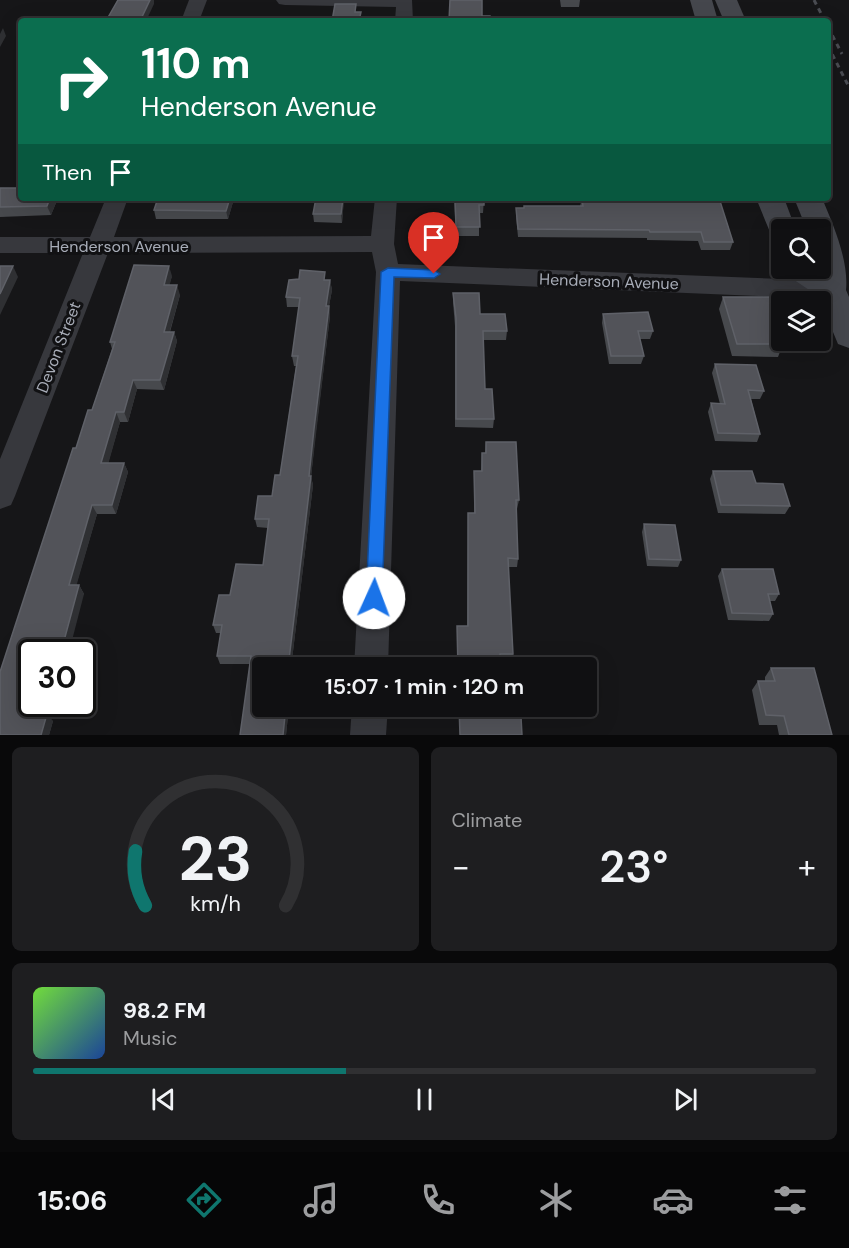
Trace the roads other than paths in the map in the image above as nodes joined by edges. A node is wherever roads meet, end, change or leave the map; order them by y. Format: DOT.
graph roads {
  1 [pos="198,0"];
  2 [pos="285,0"];
  3 [pos="701,0"];
  4 [pos="726,0"];
  5 [pos="191,18"];
  6 [pos="404,18"];
  7 [pos="706,18"];
  8 [pos="734,18"];
  9 [pos="116,201"];
  10 [pos="386,201"];
  11 [pos="771,201"];
  12 [pos="809,201"];
  13 [pos="778,219"];
  14 [pos="382,244"];
  15 [pos="0,246"];
  16 [pos="98,246"];
  17 [pos="388,272"];
  18 [pos="814,279"];
  19 [pos="831,290"];
  20 [pos="849,336"];
  21 [pos="0,496"];
  22 [pos="371,657"];
  23 [pos="369,717"];
  24 [pos="368,735"];
  1 -- 5 [label="street"];
  2 -- 6 [label="street"];
  3 -- 7 [label="main road"];
  4 -- 8 [label="main road"];
  9 -- 16 [label="street, Devon Street"];
  10 -- 14 [label="street"];
  11 -- 13 [label="main road"];
  12 -- 19 [label="main road"];
  14 -- 16 [label="street, Henderson Avenue"];
  14 -- 17 [label="street"];
  15 -- 16 [label="street, Henderson Avenue"];
  16 -- 21 [label="street, Devon Street"];
  17 -- 19 [label="street, Henderson Avenue"];
  17 -- 22 [label="street"];
  18 -- 19 [label="main road"];
  19 -- 20 [label="main road"];
  23 -- 24 [label="street"];
}
